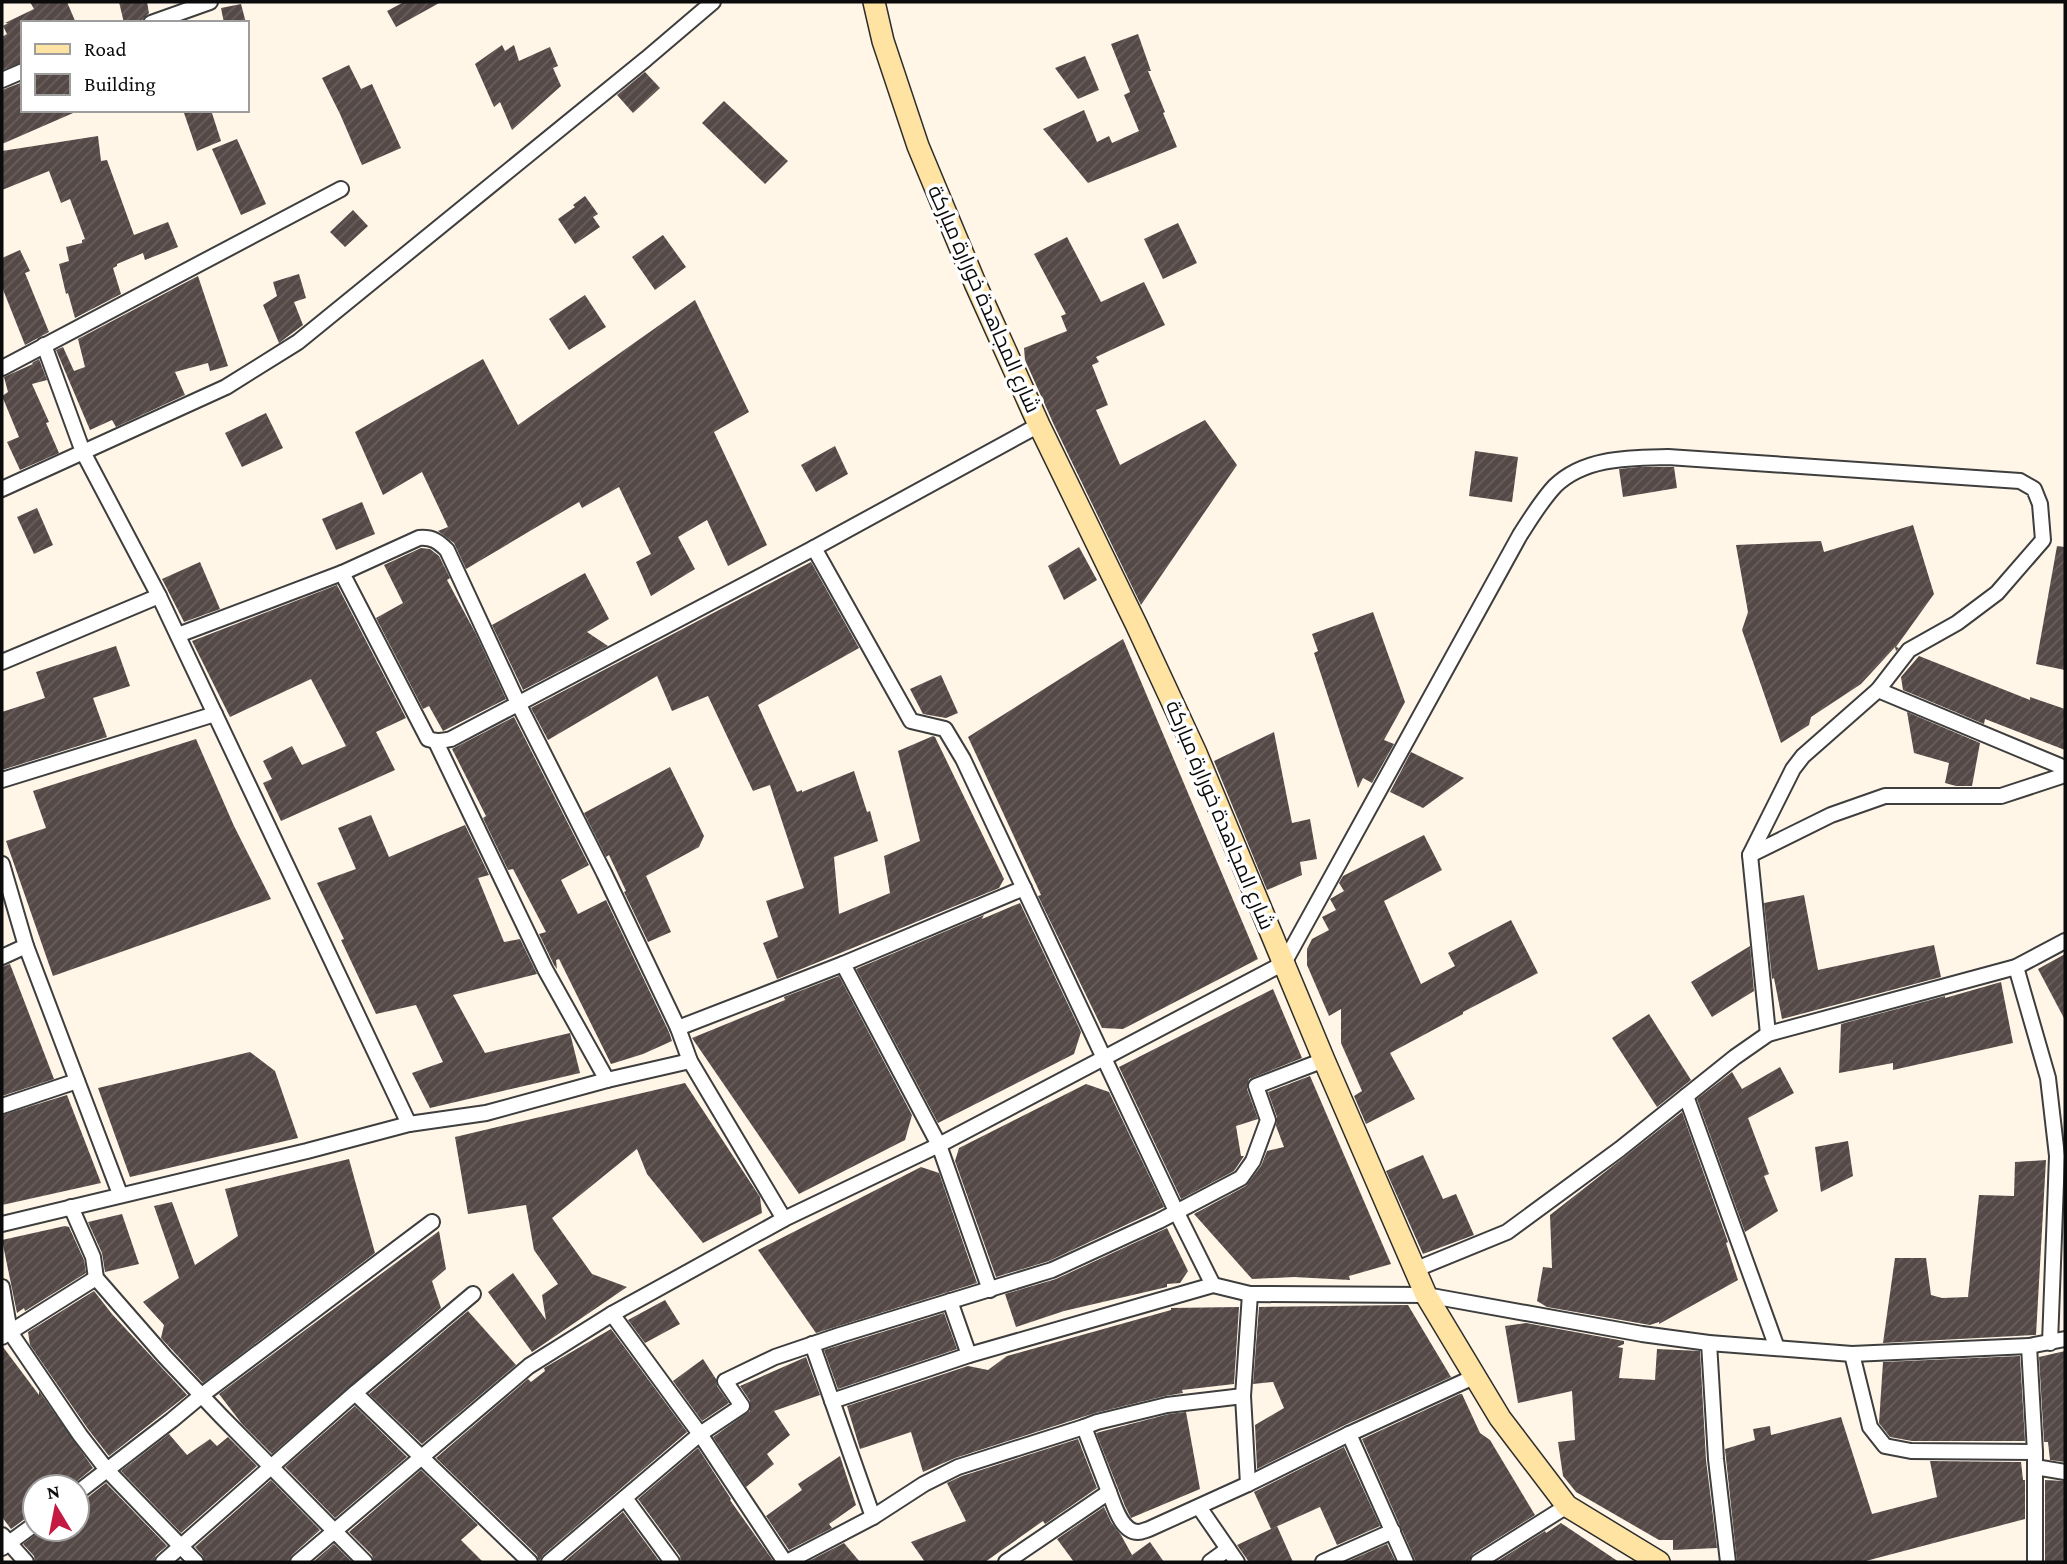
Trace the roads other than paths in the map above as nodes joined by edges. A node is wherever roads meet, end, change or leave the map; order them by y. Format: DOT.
graph roads {
  1 [pos="211,2"];
  2 [pos="713,2"];
  3 [pos="874,2"];
  4 [pos="158,21"];
  5 [pos="21,72"];
  6 [pos="2,80"];
  7 [pos="341,189"];
  8 [pos="44,345"];
  9 [pos="2,368"];
  10 [pos="1039,425"];
  11 [pos="83,452"];
  12 [pos="2,489"];
  13 [pos="814,548"];
  14 [pos="342,573"];
  15 [pos="159,596"];
  16 [pos="178,635"];
  17 [pos="2,662"];
  18 [pos="1878,690"];
  19 [pos="518,703"];
  20 [pos="215,714"];
  21 [pos="436,742"];
  22 [pos="2065,768"];
  23 [pos="2065,775"];
  24 [pos="2,780"];
  25 [pos="1751,855"];
  26 [pos="2,864"];
  27 [pos="1024,888"];
  28 [pos="2065,941"];
  29 [pos="26,946"];
  30 [pos="2,957"];
  31 [pos="1284,963"];
  32 [pos="843,964"];
  33 [pos="2016,967"];
  34 [pos="678,1028"];
  35 [pos="1768,1034"];
  36 [pos="1105,1058"];
  37 [pos="1324,1060"];
  38 [pos="690,1061"];
  39 [pos="607,1080"];
  40 [pos="77,1081"];
  41 [pos="1686,1096"];
  42 [pos="2,1106"];
  43 [pos="409,1124"];
  44 [pos="939,1145"];
  45 [pos="120,1194"];
  46 [pos="71,1208"];
  47 [pos="1176,1211"];
  48 [pos="784,1219"];
  49 [pos="432,1222"];
  50 [pos="2,1224"];
  51 [pos="1414,1270"];
  52 [pos="96,1278"];
  53 [pos="1213,1285"];
  54 [pos="2,1287"];
  55 [pos="990,1290"];
  56 [pos="473,1294"];
  57 [pos="1250,1294"];
  58 [pos="1426,1295"];
  59 [pos="950,1301"];
  60 [pos="612,1314"];
  61 [pos="6,1335"];
  62 [pos="2065,1339"];
  63 [pos="1710,1343"];
  64 [pos="2050,1343"];
  65 [pos="812,1344"];
  66 [pos="2029,1346"];
  67 [pos="1777,1348"];
  68 [pos="969,1354"];
  69 [pos="1852,1354"];
  70 [pos="1476,1376"];
  71 [pos="355,1393"];
  72 [pos="202,1395"];
  73 [pos="1243,1396"];
  74 [pos="832,1401"];
  75 [pos="1084,1427"];
  76 [pos="701,1434"];
  77 [pos="1349,1434"];
  78 [pos="2035,1452"];
  79 [pos="422,1458"];
  80 [pos="272,1467"];
  81 [pos="2035,1467"];
  82 [pos="107,1470"];
  83 [pos="2065,1472"];
  84 [pos="91,1482"];
  85 [pos="1248,1484"];
  86 [pos="1109,1492"];
  87 [pos="625,1498"];
  88 [pos="1567,1506"];
  89 [pos="1199,1507"];
  90 [pos="873,1517"];
  91 [pos="336,1531"];
  92 [pos="1393,1531"];
  93 [pos="21,1532"];
  94 [pos="4,1542"];
  95 [pos="181,1546"];
  96 [pos="1228,1549"];
  97 [pos="1654,1561"];
  98 [pos="26,1562"];
  99 [pos="163,1562"];
  100 [pos="197,1562"];
  101 [pos="298,1562"];
  102 [pos="365,1562"];
  103 [pos="530,1562"];
  104 [pos="549,1562"];
  105 [pos="672,1562"];
  106 [pos="786,1562"];
  107 [pos="1006,1562"];
  108 [pos="1210,1562"];
  109 [pos="1237,1562"];
  110 [pos="1323,1562"];
  111 [pos="1406,1562"];
  112 [pos="1478,1562"];
  113 [pos="1727,1562"];
  114 [pos="2035,1562"];
  1 -- 4 [label="street"];
  2 -- 11 [label="street"];
  3 -- 10 [label="street, شارع المجاهدة خورارة مباركة"];
  5 -- 6 [label="street"];
  7 -- 8 [label="street"];
  8 -- 9 [label="street"];
  8 -- 11 [label="street"];
  10 -- 13 [label="street"];
  10 -- 31 [label="street, شارع المجاهدة خورارة مباركة"];
  11 -- 12 [label="street"];
  11 -- 15 [label="street"];
  13 -- 19 [label="street"];
  13 -- 27 [label="street"];
  14 -- 16 [label="street"];
  14 -- 19 [label="street"];
  14 -- 21 [label="street"];
  15 -- 16 [label="street"];
  15 -- 17 [label="street"];
  16 -- 20 [label="street"];
  18 -- 22 [label="street"];
  18 -- 25 [label="street"];
  18 -- 31 [label="street"];
  19 -- 21 [label="street"];
  19 -- 34 [label="street"];
  20 -- 24 [label="street"];
  20 -- 43 [label="street"];
  21 -- 39 [label="street"];
  23 -- 25 [label="street"];
  25 -- 35 [label="street"];
  26 -- 29 [label="street"];
  27 -- 32 [label="street"];
  27 -- 36 [label="street"];
  28 -- 33 [label="street"];
  29 -- 30 [label="street"];
  29 -- 40 [label="street"];
  31 -- 36 [label="street"];
  31 -- 37 [label="street, شارع المجاهدة خورارة مباركة"];
  32 -- 34 [label="street"];
  32 -- 44 [label="street"];
  33 -- 35 [label="street"];
  33 -- 64 [label="street"];
  34 -- 38 [label="street"];
  35 -- 41 [label="street"];
  36 -- 44 [label="street"];
  36 -- 47 [label="street"];
  37 -- 47 [label="street"];
  37 -- 51 [label="street, شارع المجاهدة خورارة مباركة"];
  38 -- 39 [label="street"];
  38 -- 48 [label="street"];
  39 -- 43 [label="street"];
  40 -- 42 [label="street"];
  40 -- 45 [label="street"];
  41 -- 51 [label="street"];
  41 -- 67 [label="street"];
  43 -- 45 [label="street"];
  44 -- 48 [label="street"];
  44 -- 55 [label="street"];
  45 -- 46 [label="street"];
  46 -- 50 [label="street"];
  46 -- 52 [label="street"];
  47 -- 53 [label="street"];
  47 -- 55 [label="street"];
  48 -- 60 [label="street"];
  49 -- 72 [label="street"];
  51 -- 58 [label="street, شارع المجاهدة خورارة مباركة"];
  52 -- 61 [label="street"];
  52 -- 72 [label="street"];
  53 -- 57 [label="street"];
  53 -- 68 [label="street"];
  54 -- 61 [label="street"];
  55 -- 59 [label="street"];
  56 -- 71 [label="street"];
  57 -- 58 [label="street"];
  57 -- 73 [label="street"];
  58 -- 63 [label="street"];
  58 -- 70 [label="street, شارع المجاهدة خورارة مباركة"];
  59 -- 65 [label="street"];
  59 -- 68 [label="street"];
  60 -- 76 [label="street"];
  60 -- 79 [label="street"];
  61 -- 82 [label="street"];
  62 -- 64 [label="street"];
  63 -- 67 [label="street"];
  63 -- 113 [label="street"];
  64 -- 66 [label="street"];
  65 -- 74 [label="street"];
  65 -- 76 [label="street"];
  66 -- 69 [label="street"];
  66 -- 78 [label="street"];
  67 -- 69 [label="street"];
  68 -- 74 [label="street"];
  69 -- 78 [label="street"];
  70 -- 77 [label="street"];
  70 -- 88 [label="street, شارع المجاهدة خورارة مباركة"];
  71 -- 79 [label="street"];
  71 -- 80 [label="street"];
  72 -- 80 [label="street"];
  72 -- 82 [label="street"];
  73 -- 75 [label="street"];
  73 -- 85 [label="street"];
  74 -- 90 [label="street"];
  75 -- 86 [label="street"];
  75 -- 90 [label="street"];
  76 -- 87 [label="street"];
  76 -- 106 [label="street"];
  77 -- 85 [label="street"];
  77 -- 92 [label="street"];
  78 -- 81 [label="street"];
  79 -- 91 [label="street"];
  79 -- 103 [label="street"];
  80 -- 91 [label="street"];
  80 -- 95 [label="street"];
  81 -- 83 [label="street"];
  81 -- 114 [label="street"];
  82 -- 84 [label="street"];
  82 -- 95 [label="street"];
  85 -- 89 [label="street"];
  86 -- 89 [label="street"];
  86 -- 107 [label="street"];
  87 -- 104 [label="street"];
  87 -- 105 [label="street"];
  88 -- 97 [label="street, شارع المجاهدة خورارة مباركة"];
  88 -- 112 [label="street"];
  89 -- 96 [label="street"];
  90 -- 106 [label="street"];
  91 -- 101 [label="street"];
  91 -- 102 [label="street"];
  92 -- 110 [label="street"];
  92 -- 111 [label="street"];
  93 -- 94 [label="street"];
  94 -- 98 [label="street"];
  95 -- 99 [label="street"];
  95 -- 100 [label="street"];
  96 -- 108 [label="street"];
  96 -- 109 [label="street"];
}
